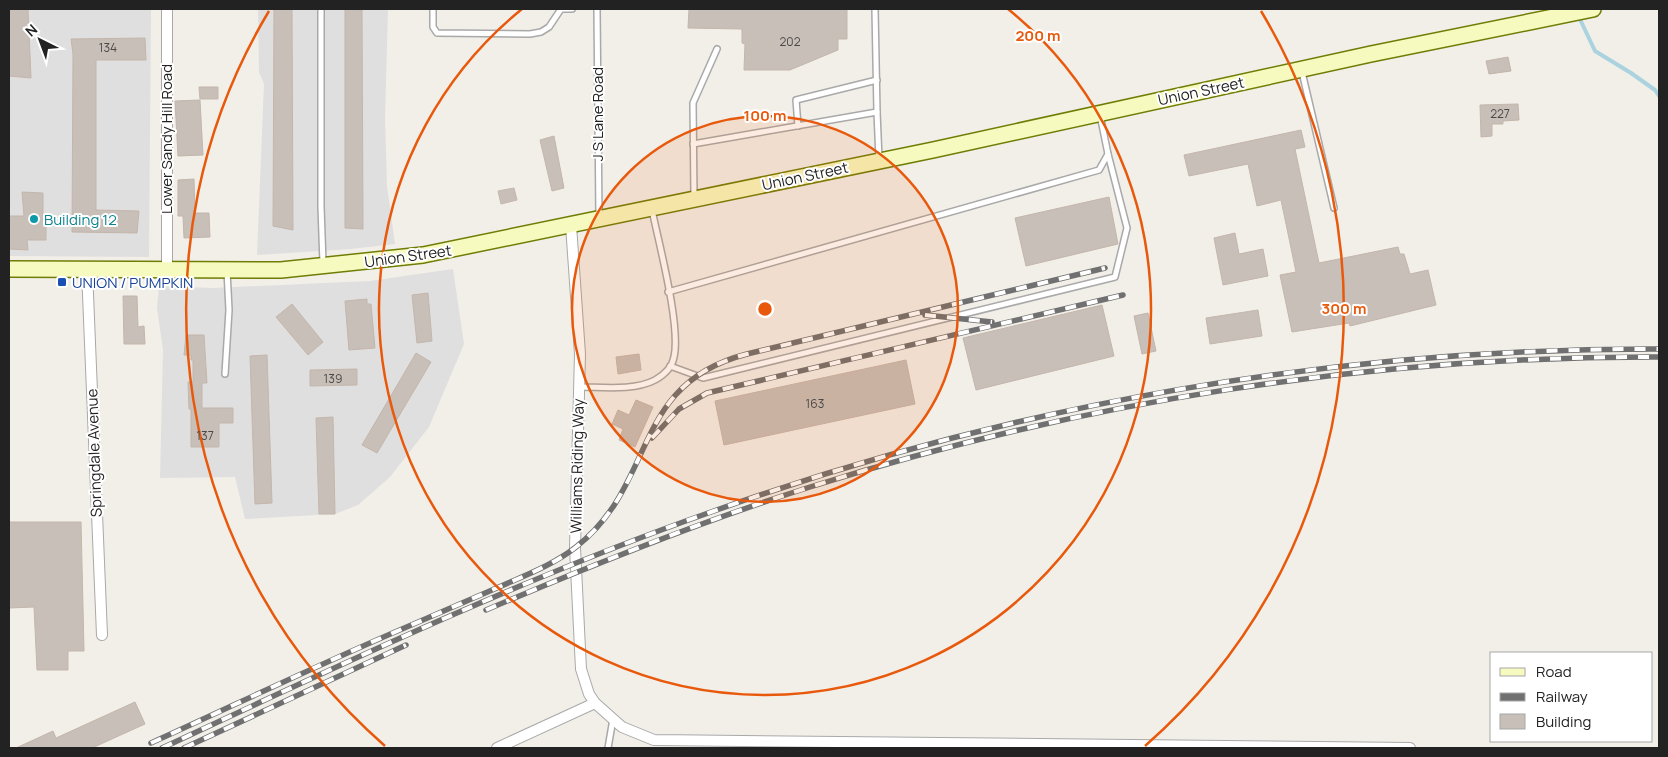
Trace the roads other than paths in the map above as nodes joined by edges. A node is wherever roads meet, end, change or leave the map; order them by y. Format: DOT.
graph roads {
  1 [pos="167,9"];
  2 [pos="321,9"];
  3 [pos="433,9"];
  4 [pos="561,9"];
  5 [pos="572,9"];
  6 [pos="597,9"];
  7 [pos="875,9"];
  8 [pos="1592,9"];
  9 [pos="717,49"];
  10 [pos="1301,69"];
  11 [pos="877,80"];
  12 [pos="877,112"];
  13 [pos="1099,112"];
  14 [pos="798,126"];
  15 [pos="693,144"];
  16 [pos="1108,154"];
  17 [pos="879,161"];
  18 [pos="694,199"];
  19 [pos="652,208"];
  20 [pos="1334,208"];
  21 [pos="599,218"];
  22 [pos="571,225"];
  23 [pos="324,266"];
  24 [pos="9,269"];
  25 [pos="87,270"];
  26 [pos="167,270"];
  27 [pos="227,271"];
  28 [pos="668,292"];
  29 [pos="670,366"];
  30 [pos="225,374"];
  31 [pos="579,388"];
  32 [pos="102,635"];
  33 [pos="595,703"];
  34 [pos="614,719"];
  35 [pos="1150,746"];
  36 [pos="497,748"];
  37 [pos="608,748"];
  38 [pos="1410,748"];
  1 -- 26 [label="street, Lower Sandy Hill Road"];
  2 -- 23 [label="lane"];
  3 -- 4 [label="lane"];
  4 -- 5 [label="lane"];
  6 -- 21 [label="lane, J S Lane Road"];
  7 -- 11 [label="lane"];
  8 -- 10 [label="main road, Union Street"];
  9 -- 15 [label="lane"];
  10 -- 13 [label="main road, Union Street"];
  10 -- 20 [label="lane"];
  11 -- 12 [label="lane"];
  11 -- 14 [label="lane"];
  12 -- 14 [label="lane"];
  12 -- 17 [label="lane"];
  13 -- 16 [label="lane"];
  13 -- 17 [label="main road, Union Street"];
  14 -- 15 [label="lane"];
  15 -- 18 [label="lane"];
  16 -- 28 [label="lane"];
  16 -- 29 [label="lane"];
  17 -- 18 [label="main road, Union Street"];
  18 -- 19 [label="main road, Union Street"];
  19 -- 21 [label="main road, Union Street"];
  19 -- 28 [label="lane"];
  21 -- 22 [label="main road, Union Street"];
  22 -- 23 [label="main road, Union Street"];
  22 -- 31 [label="street, Williams Riding Way"];
  23 -- 27 [label="main road, Union Street"];
  24 -- 25 [label="main road, Union Street"];
  25 -- 26 [label="main road, Union Street"];
  25 -- 32 [label="street, Springdale Avenue"];
  26 -- 27 [label="main road, Union Street"];
  27 -- 30 [label="lane"];
  28 -- 29 [label="lane"];
  29 -- 31 [label="lane"];
  31 -- 33 [label="street, Williams Riding Way"];
  33 -- 34 [label="street"];
  33 -- 36 [label="street"];
  34 -- 35 [label="street"];
  34 -- 37 [label="lane"];
  35 -- 38 [label="street"];
}
